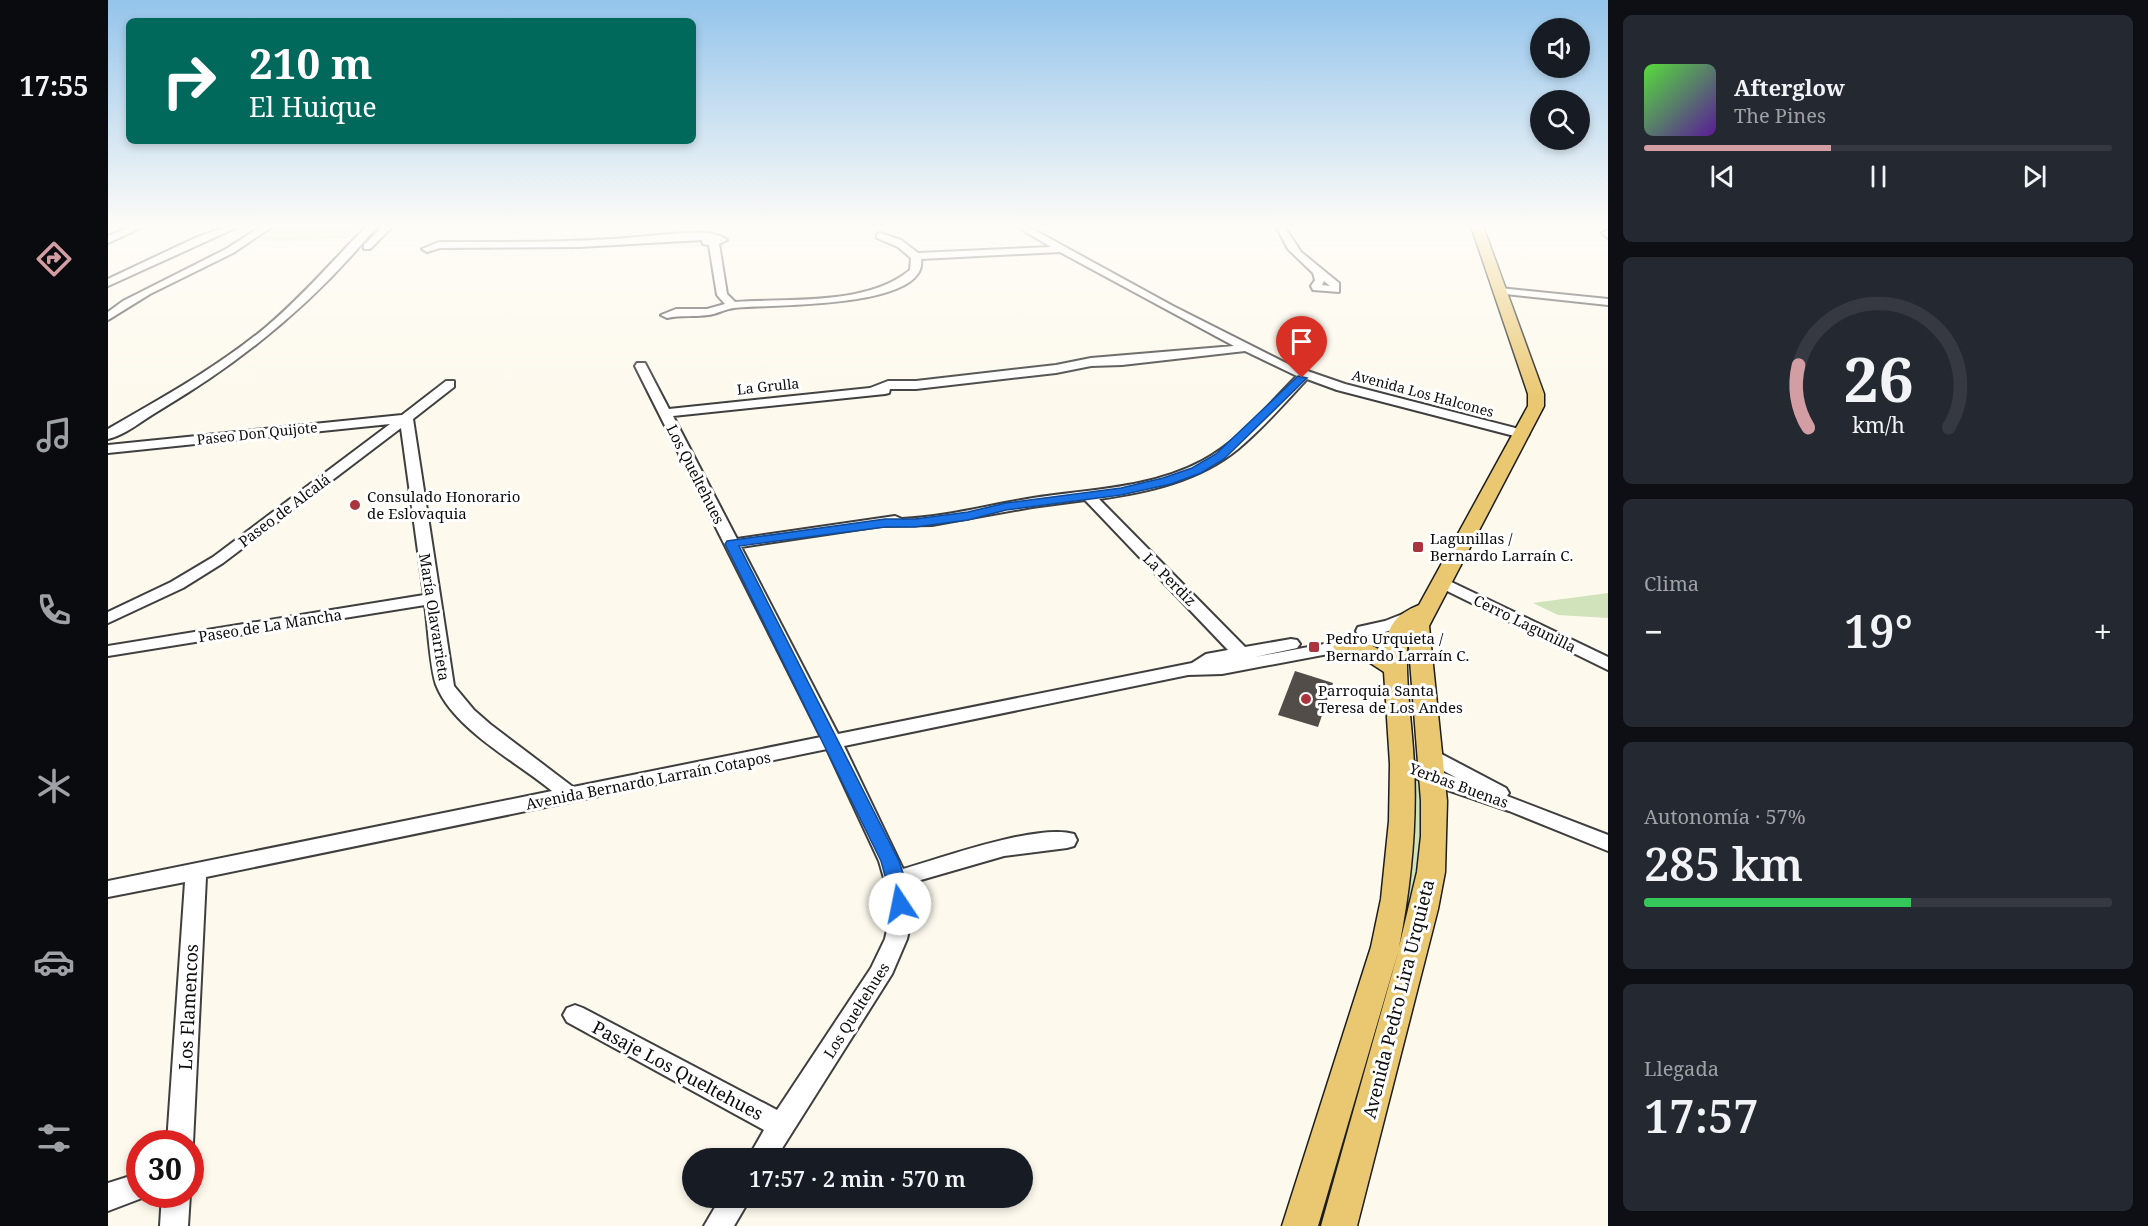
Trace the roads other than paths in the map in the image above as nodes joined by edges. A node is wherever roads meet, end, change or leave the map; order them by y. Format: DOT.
graph roads {
  1 [pos="166,283"];
  2 [pos="316,283"];
  3 [pos="318,283"];
  4 [pos="720,283"];
  5 [pos="900,283"];
  6 [pos="1124,283"];
  7 [pos="1497,283"];
  8 [pos="313,286"];
  9 [pos="1500,291"];
  10 [pos="1608,302"];
  11 [pos="732,305"];
  12 [pos="685,314"];
  13 [pos="108,317"];
  14 [pos="1244,348"];
  15 [pos="641,366"];
  16 [pos="1305,375"];
  17 [pos="450,384"];
  18 [pos="665,413"];
  19 [pos="406,418"];
  20 [pos="120,428"];
  21 [pos="1522,434"];
  22 [pos="108,435"];
  23 [pos="410,445"];
  24 [pos="135,446"];
  25 [pos="367,447"];
  26 [pos="108,449"];
  27 [pos="1088,495"];
  28 [pos="732,544"];
  29 [pos="1443,583"];
  30 [pos="432,599"];
  31 [pos="108,618"];
  32 [pos="1414,622"];
  33 [pos="1343,645"];
  34 [pos="108,651"];
  35 [pos="1247,657"];
  36 [pos="1608,664"];
  37 [pos="1395,669"];
  38 [pos="833,742"];
  39 [pos="1402,764"];
  40 [pos="1431,766"];
  41 [pos="570,795"];
  42 [pos="1067,840"];
  43 [pos="1608,843"];
  44 [pos="196,872"];
  45 [pos="896,879"];
  46 [pos="108,889"];
  47 [pos="575,1015"];
  48 [pos="782,1126"];
  49 [pos="181,1130"];
  50 [pos="768,1148"];
  51 [pos="126,1191"];
  52 [pos="108,1197"];
  53 [pos="175,1208"];
  54 [pos="730,1208"];
  55 [pos="174,1226"];
  56 [pos="718,1226"];
  57 [pos="1300,1226"];
  58 [pos="1339,1226"];
  1 -- 13 [label="street"];
  2 -- 8 [label="street"];
  3 -- 8 [label="street"];
  4 -- 11 [label="street"];
  5 -- 11 [label="street"];
  6 -- 14 [label="street, Avenida Los Halcones"];
  7 -- 9 [label="main road"];
  8 -- 20 [label="street"];
  9 -- 10 [label="street"];
  9 -- 21 [label="main road"];
  11 -- 12 [label="street"];
  14 -- 16 [label="street, Avenida Los Halcones"];
  14 -- 18 [label="street, La Grulla"];
  15 -- 18 [label="street, Los Queltehues"];
  16 -- 21 [label="street, Avenida Los Halcones"];
  16 -- 27 [label="street"];
  17 -- 19 [label="street, Paseo de Alcalá"];
  18 -- 28 [label="street, Los Queltehues"];
  19 -- 23 [label="street, María Olavarrieta"];
  19 -- 24 [label="street, Paseo Don Quijote"];
  19 -- 25 [label="street, Paseo de Alcalá"];
  20 -- 22 [label="street"];
  20 -- 24 [label="street"];
  21 -- 29 [label="main road"];
  23 -- 25 [label="street"];
  23 -- 30 [label="street, María Olavarrieta"];
  24 -- 26 [label="street, Paseo Don Quijote"];
  25 -- 31 [label="street, Paseo de Alcalá"];
  27 -- 28 [label="street"];
  27 -- 35 [label="street, La Perdiz"];
  28 -- 38 [label="street, Los Queltehues"];
  29 -- 32 [label="main road"];
  29 -- 36 [label="street, Cerro Lagunilla"];
  30 -- 34 [label="street, Paseo de La Mancha"];
  30 -- 41 [label="street, María Olavarrieta"];
  32 -- 33 [label="street, Avenida Bernardo Larraín Cotapos"];
  32 -- 35 [label="street, Avenida Bernardo Larraín Cotapos"];
  32 -- 37 [label="main road, Avenida Pedro Lira Urquieta"];
  32 -- 40 [label="main road, Avenida Pedro Lira Urquieta"];
  33 -- 35 [label="street, Avenida Bernardo Larraín Cotapos"];
  33 -- 37 [label="main road"];
  35 -- 38 [label="street, Avenida Bernardo Larraín Cotapos"];
  37 -- 39 [label="main road, Avenida Pedro Lira Urquieta"];
  38 -- 41 [label="street, Avenida Bernardo Larraín Cotapos"];
  38 -- 45 [label="street, Los Queltehues"];
  39 -- 40 [label="street, Yerbas Buenas"];
  39 -- 57 [label="main road, Avenida Pedro Lira Urquieta"];
  40 -- 43 [label="street, Yerbas Buenas"];
  40 -- 58 [label="main road, Avenida Pedro Lira Urquieta"];
  41 -- 44 [label="street, Avenida Bernardo Larraín Cotapos"];
  42 -- 45 [label="street"];
  44 -- 46 [label="street, Avenida Bernardo Larraín Cotapos"];
  44 -- 49 [label="street, Los Flamencos"];
  45 -- 48 [label="street, Los Queltehues"];
  47 -- 48 [label="street, Pasaje Los Queltehues"];
  48 -- 50 [label="street, Los Queltehues"];
  51 -- 52 [label="street"];
  53 -- 55 [label="street"];
  54 -- 56 [label="street"];
}
